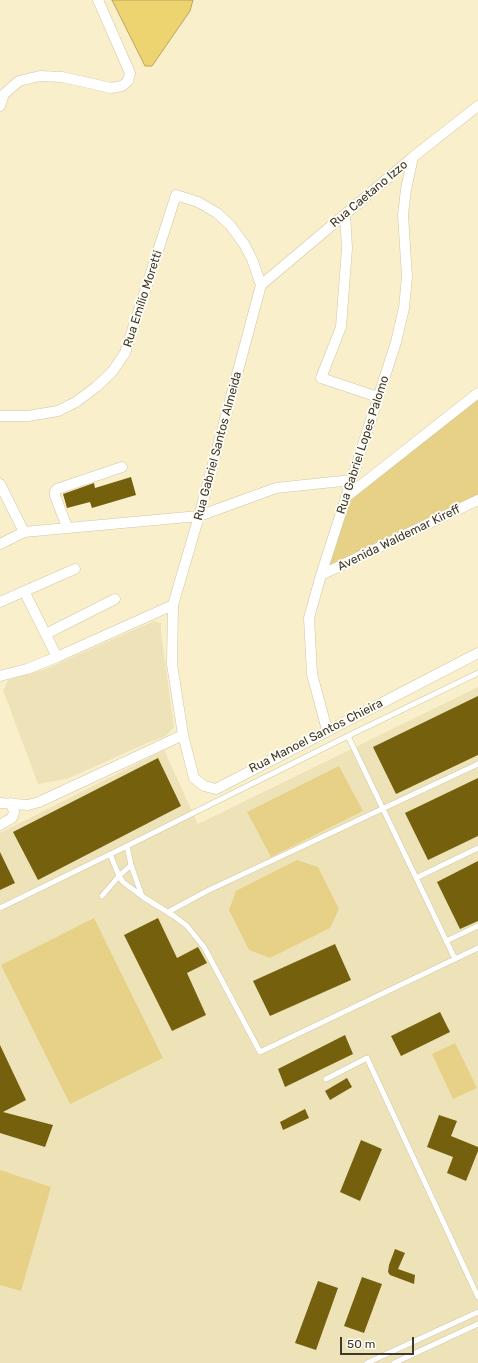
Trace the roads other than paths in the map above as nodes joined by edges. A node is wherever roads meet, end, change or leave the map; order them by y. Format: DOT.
graph roads {
  1 [pos="98,0"];
  2 [pos="0,106"];
  3 [pos="478,106"];
  4 [pos="413,157"];
  5 [pos="345,214"];
  6 [pos="261,285"];
  7 [pos="478,393"];
  8 [pos="378,397"];
  9 [pos="0,416"];
  10 [pos="122,467"];
  11 [pos="352,480"];
  12 [pos="0,484"];
  13 [pos="346,497"];
  14 [pos="478,500"];
  15 [pos="199,516"];
  16 [pos="67,528"];
  17 [pos="24,532"];
  18 [pos="0,544"];
  19 [pos="75,569"];
  20 [pos="321,575"];
  21 [pos="24,591"];
  22 [pos="115,599"];
  23 [pos="0,602"];
  24 [pos="173,605"];
  25 [pos="46,634"];
  26 [pos="478,653"];
  27 [pos="57,657"];
  28 [pos="478,673"];
  29 [pos="0,676"];
  30 [pos="327,730"];
  31 [pos="183,735"];
  32 [pos="348,736"];
  33 [pos="478,764"];
  34 [pos="0,803"];
  35 [pos="11,803"];
  36 [pos="383,809"];
  37 [pos="0,825"];
  38 [pos="126,846"];
  39 [pos="478,848"];
  40 [pos="110,854"];
  41 [pos="131,865"];
  42 [pos="119,876"];
  43 [pos="416,878"];
  44 [pos="102,896"];
  45 [pos="143,897"];
  46 [pos="0,908"];
  47 [pos="168,912"];
  48 [pos="478,926"];
  49 [pos="446,941"];
  50 [pos="478,948"];
  51 [pos="455,959"];
  52 [pos="326,1079"];
  53 [pos="478,1297"];
  54 [pos="478,1312"];
  55 [pos="478,1324"];
  56 [pos="367,1363"];
  57 [pos="394,1363"];
  1 -- 2 [label="street"];
  3 -- 4 [label="street, Rua Caetano Izzo"];
  4 -- 5 [label="street, Rua Caetano Izzo"];
  4 -- 8 [label="street, Rua Gabriel Lopes Palomo"];
  5 -- 6 [label="street, Rua Caetano Izzo"];
  5 -- 8 [label="street"];
  6 -- 9 [label="street, Rua Emílio Moretti"];
  6 -- 15 [label="street, Rua Gabriel Santos Almeida"];
  7 -- 13 [label="street"];
  8 -- 11 [label="street, Rua Gabriel Lopes Palomo"];
  10 -- 16 [label="street"];
  11 -- 13 [label="street, Rua Gabriel Lopes Palomo"];
  11 -- 15 [label="street"];
  12 -- 17 [label="street"];
  13 -- 20 [label="street, Rua Gabriel Lopes Palomo"];
  14 -- 20 [label="street, Avenida Waldemar Kireff"];
  15 -- 16 [label="street"];
  15 -- 24 [label="street, Rua Gabriel Santos Almeida"];
  16 -- 17 [label="street"];
  17 -- 18 [label="street"];
  19 -- 21 [label="street"];
  20 -- 30 [label="street, Rua Gabriel Lopes Palomo"];
  21 -- 23 [label="street"];
  21 -- 25 [label="street"];
  22 -- 25 [label="street"];
  24 -- 27 [label="street"];
  24 -- 31 [label="street, Rua Gabriel Santos Almeida"];
  25 -- 27 [label="street"];
  26 -- 30 [label="street, Rua Manoel Santos Chieira"];
  27 -- 29 [label="street"];
  28 -- 32 [label="lane"];
  30 -- 31 [label="street, Rua Manoel Santos Chieira"];
  31 -- 35 [label="street"];
  32 -- 36 [label="lane"];
  32 -- 38 [label="lane"];
  33 -- 36 [label="lane"];
  34 -- 35 [label="street"];
  35 -- 37 [label="street"];
  36 -- 43 [label="lane"];
  36 -- 47 [label="lane"];
  38 -- 40 [label="lane"];
  38 -- 41 [label="lane"];
  39 -- 43 [label="lane"];
  40 -- 42 [label="lane"];
  40 -- 46 [label="lane"];
  41 -- 42 [label="lane"];
  41 -- 45 [label="lane"];
  42 -- 44 [label="lane"];
  42 -- 45 [label="lane"];
  43 -- 49 [label="lane"];
  45 -- 47 [label="lane"];
  47 -- 51 [label="lane"];
  48 -- 49 [label="lane"];
  49 -- 51 [label="lane"];
  50 -- 51 [label="lane"];
  52 -- 53 [label="lane"];
  54 -- 56 [label="lane"];
  55 -- 57 [label="lane"];
}
